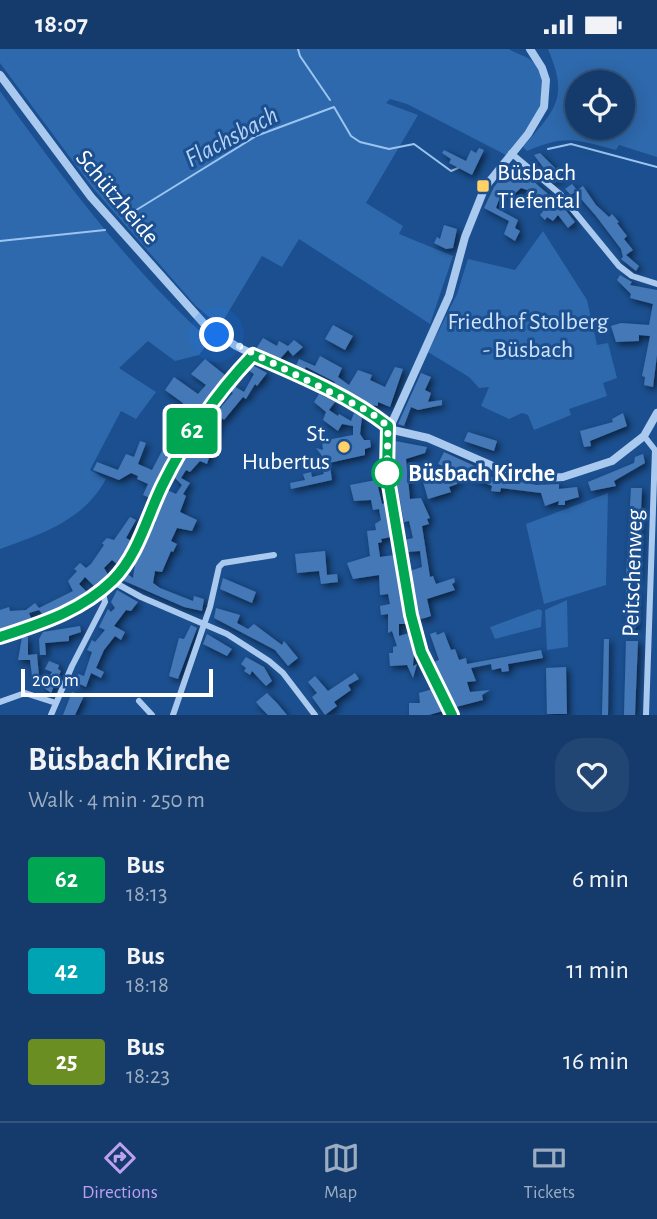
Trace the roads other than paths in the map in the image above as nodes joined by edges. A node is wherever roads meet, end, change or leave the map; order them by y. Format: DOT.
graph roads {
  1 [pos="530,49"];
  2 [pos="0,75"];
  3 [pos="511,153"];
  4 [pos="657,284"];
  5 [pos="253,355"];
  6 [pos="657,413"];
  7 [pos="388,426"];
  8 [pos="645,436"];
  9 [pos="274,555"];
  10 [pos="112,581"];
  11 [pos="102,589"];
  12 [pos="204,624"];
  13 [pos="0,637"];
  14 [pos="139,701"];
  15 [pos="0,702"];
  16 [pos="56,703"];
  17 [pos="51,715"];
  18 [pos="152,715"];
  19 [pos="173,715"];
  20 [pos="315,715"];
  21 [pos="453,715"];
  22 [pos="646,715"];
  1 -- 3 [label="street"];
  2 -- 5 [label="street, Schützheide"];
  3 -- 4 [label="street"];
  3 -- 7 [label="street"];
  5 -- 7 [label="street, Schützheide"];
  5 -- 10 [label="street"];
  6 -- 8 [label="street"];
  7 -- 8 [label="street, Schützheide"];
  7 -- 21 [label="street"];
  8 -- 22 [label="street, Peitschenweg"];
  9 -- 12 [label="street"];
  10 -- 11 [label="street"];
  10 -- 12 [label="street"];
  11 -- 13 [label="street"];
  11 -- 16 [label="street"];
  12 -- 19 [label="street"];
  12 -- 20 [label="street"];
  14 -- 18 [label="street"];
  15 -- 16 [label="street"];
  16 -- 17 [label="street"];
}
